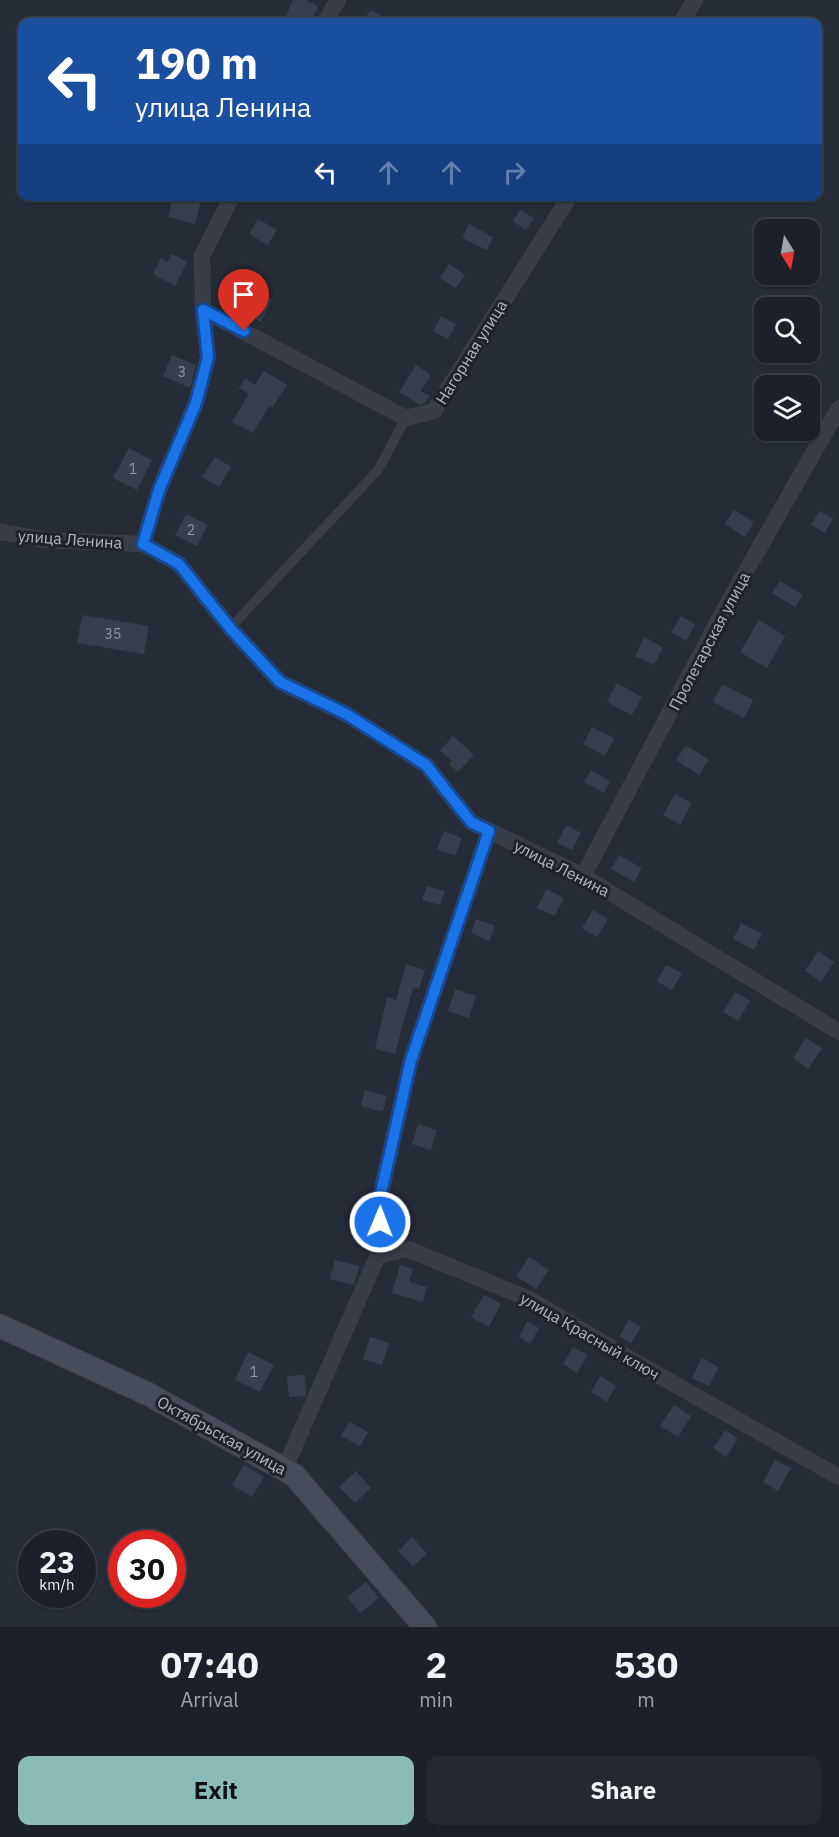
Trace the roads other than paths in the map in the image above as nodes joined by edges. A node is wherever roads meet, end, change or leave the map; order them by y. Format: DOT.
graph roads {
  1 [pos="339,0"];
  2 [pos="695,0"];
  3 [pos="328,18"];
  4 [pos="684,18"];
  5 [pos="230,201"];
  6 [pos="567,201"];
  7 [pos="203,310"];
  8 [pos="839,408"];
  9 [pos="406,418"];
  10 [pos="0,532"];
  11 [pos="143,544"];
  12 [pos="230,628"];
  13 [pos="489,831"];
  14 [pos="583,876"];
  15 [pos="839,1032"];
  16 [pos="386,1254"];
  17 [pos="0,1326"];
  18 [pos="284,1470"];
  19 [pos="839,1477"];
  20 [pos="425,1627"];
  1 -- 3 [label="street"];
  2 -- 4 [label="street"];
  5 -- 7 [label="street"];
  6 -- 9 [label="street, Нагорная улица"];
  7 -- 9 [label="street"];
  7 -- 11 [label="street"];
  8 -- 14 [label="street, Пролетарская улица"];
  9 -- 12 [label="lane"];
  10 -- 11 [label="street, улица Ленина"];
  11 -- 12 [label="street, улица Ленина"];
  12 -- 13 [label="street, улица Ленина"];
  13 -- 14 [label="street, улица Ленина"];
  13 -- 16 [label="street"];
  14 -- 15 [label="street, улица Ленина"];
  16 -- 18 [label="street"];
  16 -- 19 [label="street, улица Красный ключ"];
  17 -- 18 [label="street, Октябрьская улица"];
  18 -- 20 [label="street, Октябрьская улица"];
}
